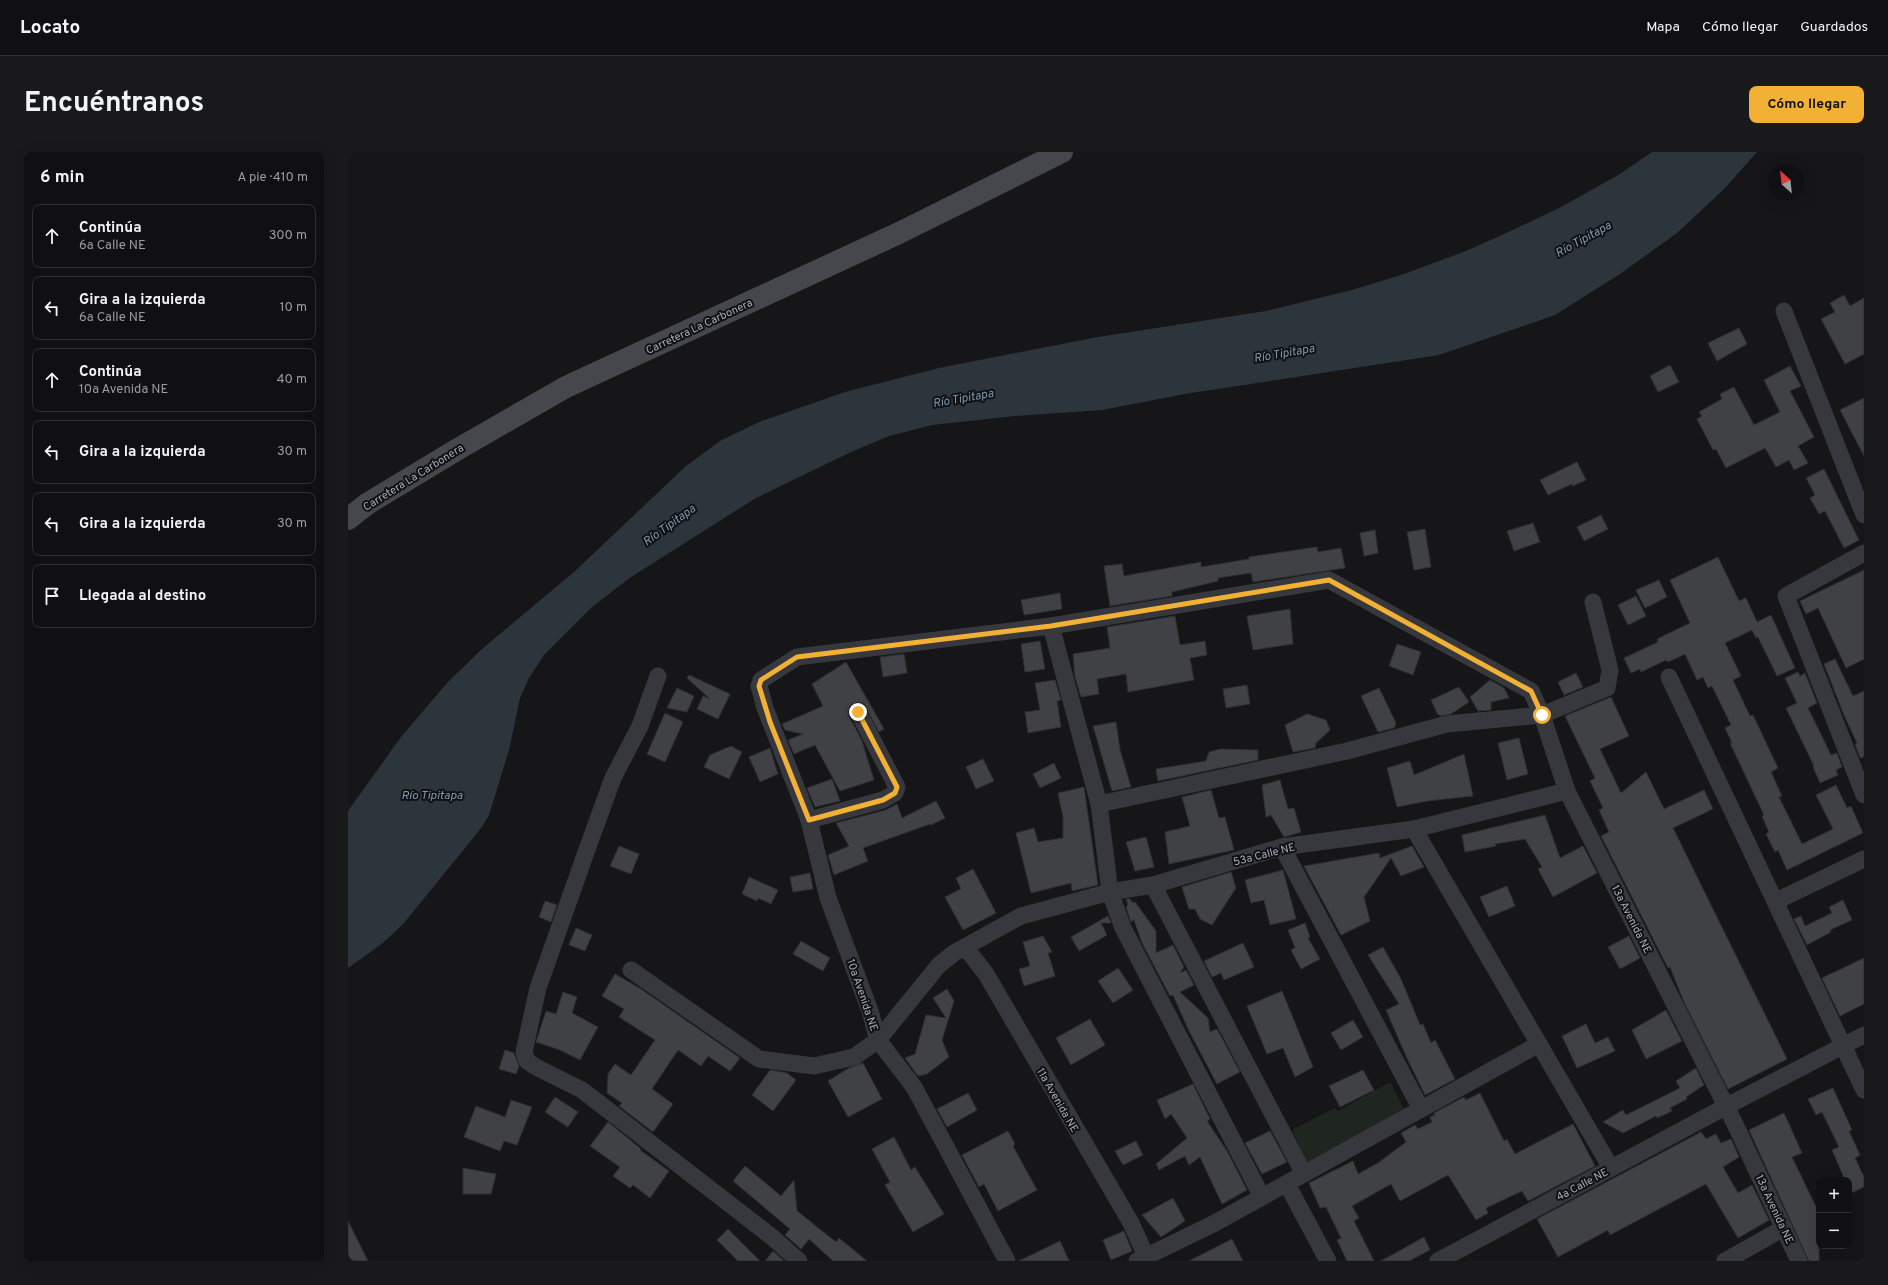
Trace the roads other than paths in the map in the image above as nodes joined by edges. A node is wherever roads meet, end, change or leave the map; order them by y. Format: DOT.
graph roads {
  1 [pos="1062,152"];
  2 [pos="1784,311"];
  3 [pos="1864,515"];
  4 [pos="348,519"];
  5 [pos="1864,554"];
  6 [pos="1593,602"];
  7 [pos="1051,626"];
  8 [pos="658,676"];
  9 [pos="1669,677"];
  10 [pos="858,712"];
  11 [pos="1542,715"];
  12 [pos="1567,791"];
  13 [pos="1864,795"];
  14 [pos="1099,804"];
  15 [pos="809,820"];
  16 [pos="1414,829"];
  17 [pos="1282,847"];
  18 [pos="1864,859"];
  19 [pos="1153,885"];
  20 [pos="1110,892"];
  21 [pos="1776,902"];
  22 [pos="966,946"];
  23 [pos="631,970"];
  24 [pos="1864,1036"];
  25 [pos="878,1040"];
  26 [pos="1539,1044"];
  27 [pos="1844,1046"];
  28 [pos="1864,1090"];
  29 [pos="1725,1107"];
  30 [pos="1422,1109"];
  31 [pos="1611,1168"];
  32 [pos="1304,1174"];
  33 [pos="1287,1184"];
  34 [pos="1262,1197"];
  35 [pos="1784,1228"];
  36 [pos="1141,1258"];
  37 [pos="798,1261"];
  38 [pos="1007,1261"];
  39 [pos="1328,1261"];
  40 [pos="1438,1261"];
  41 [pos="1725,1261"];
  42 [pos="1799,1261"];
  1 -- 4 [label="street, Carretera La Carbonera"];
  2 -- 3 [label="street"];
  5 -- 13 [label="street"];
  6 -- 11 [label="street"];
  7 -- 11 [label="street, 13a Avenida NE"];
  7 -- 14 [label="street"];
  7 -- 15 [label="street, 10a Avenida NE"];
  8 -- 37 [label="street"];
  9 -- 21 [label="street"];
  10 -- 15 [label="street"];
  11 -- 12 [label="street, 13a Avenida NE"];
  11 -- 14 [label="street"];
  12 -- 16 [label="street, 53a Calle NE"];
  12 -- 29 [label="street, 13a Avenida NE"];
  14 -- 20 [label="street"];
  15 -- 25 [label="street, 10a Avenida NE"];
  16 -- 17 [label="street, 53a Calle NE"];
  16 -- 26 [label="street"];
  17 -- 19 [label="street, 53a Calle NE"];
  17 -- 30 [label="street"];
  18 -- 21 [label="street"];
  19 -- 20 [label="street, 53a Calle NE"];
  19 -- 32 [label="street"];
  20 -- 22 [label="street, 53a Calle NE"];
  20 -- 34 [label="street"];
  21 -- 27 [label="street"];
  22 -- 25 [label="street, 53a Calle NE"];
  22 -- 36 [label="street, 11a Avenida NE"];
  23 -- 25 [label="street, 53a Calle NE"];
  24 -- 27 [label="street, 4a Calle NE"];
  25 -- 38 [label="street, 10a Avenida NE"];
  26 -- 30 [label="street"];
  26 -- 31 [label="street"];
  27 -- 28 [label="street"];
  27 -- 29 [label="street, 4a Calle NE"];
  29 -- 31 [label="street, 4a Calle NE"];
  29 -- 35 [label="street, 13a Avenida NE"];
  30 -- 32 [label="street"];
  31 -- 40 [label="street, 4a Calle NE"];
  32 -- 33 [label="street"];
  33 -- 34 [label="street"];
  33 -- 39 [label="street"];
  34 -- 36 [label="street"];
  35 -- 41 [label="street"];
  35 -- 42 [label="street, 13a Avenida NE"];
}
